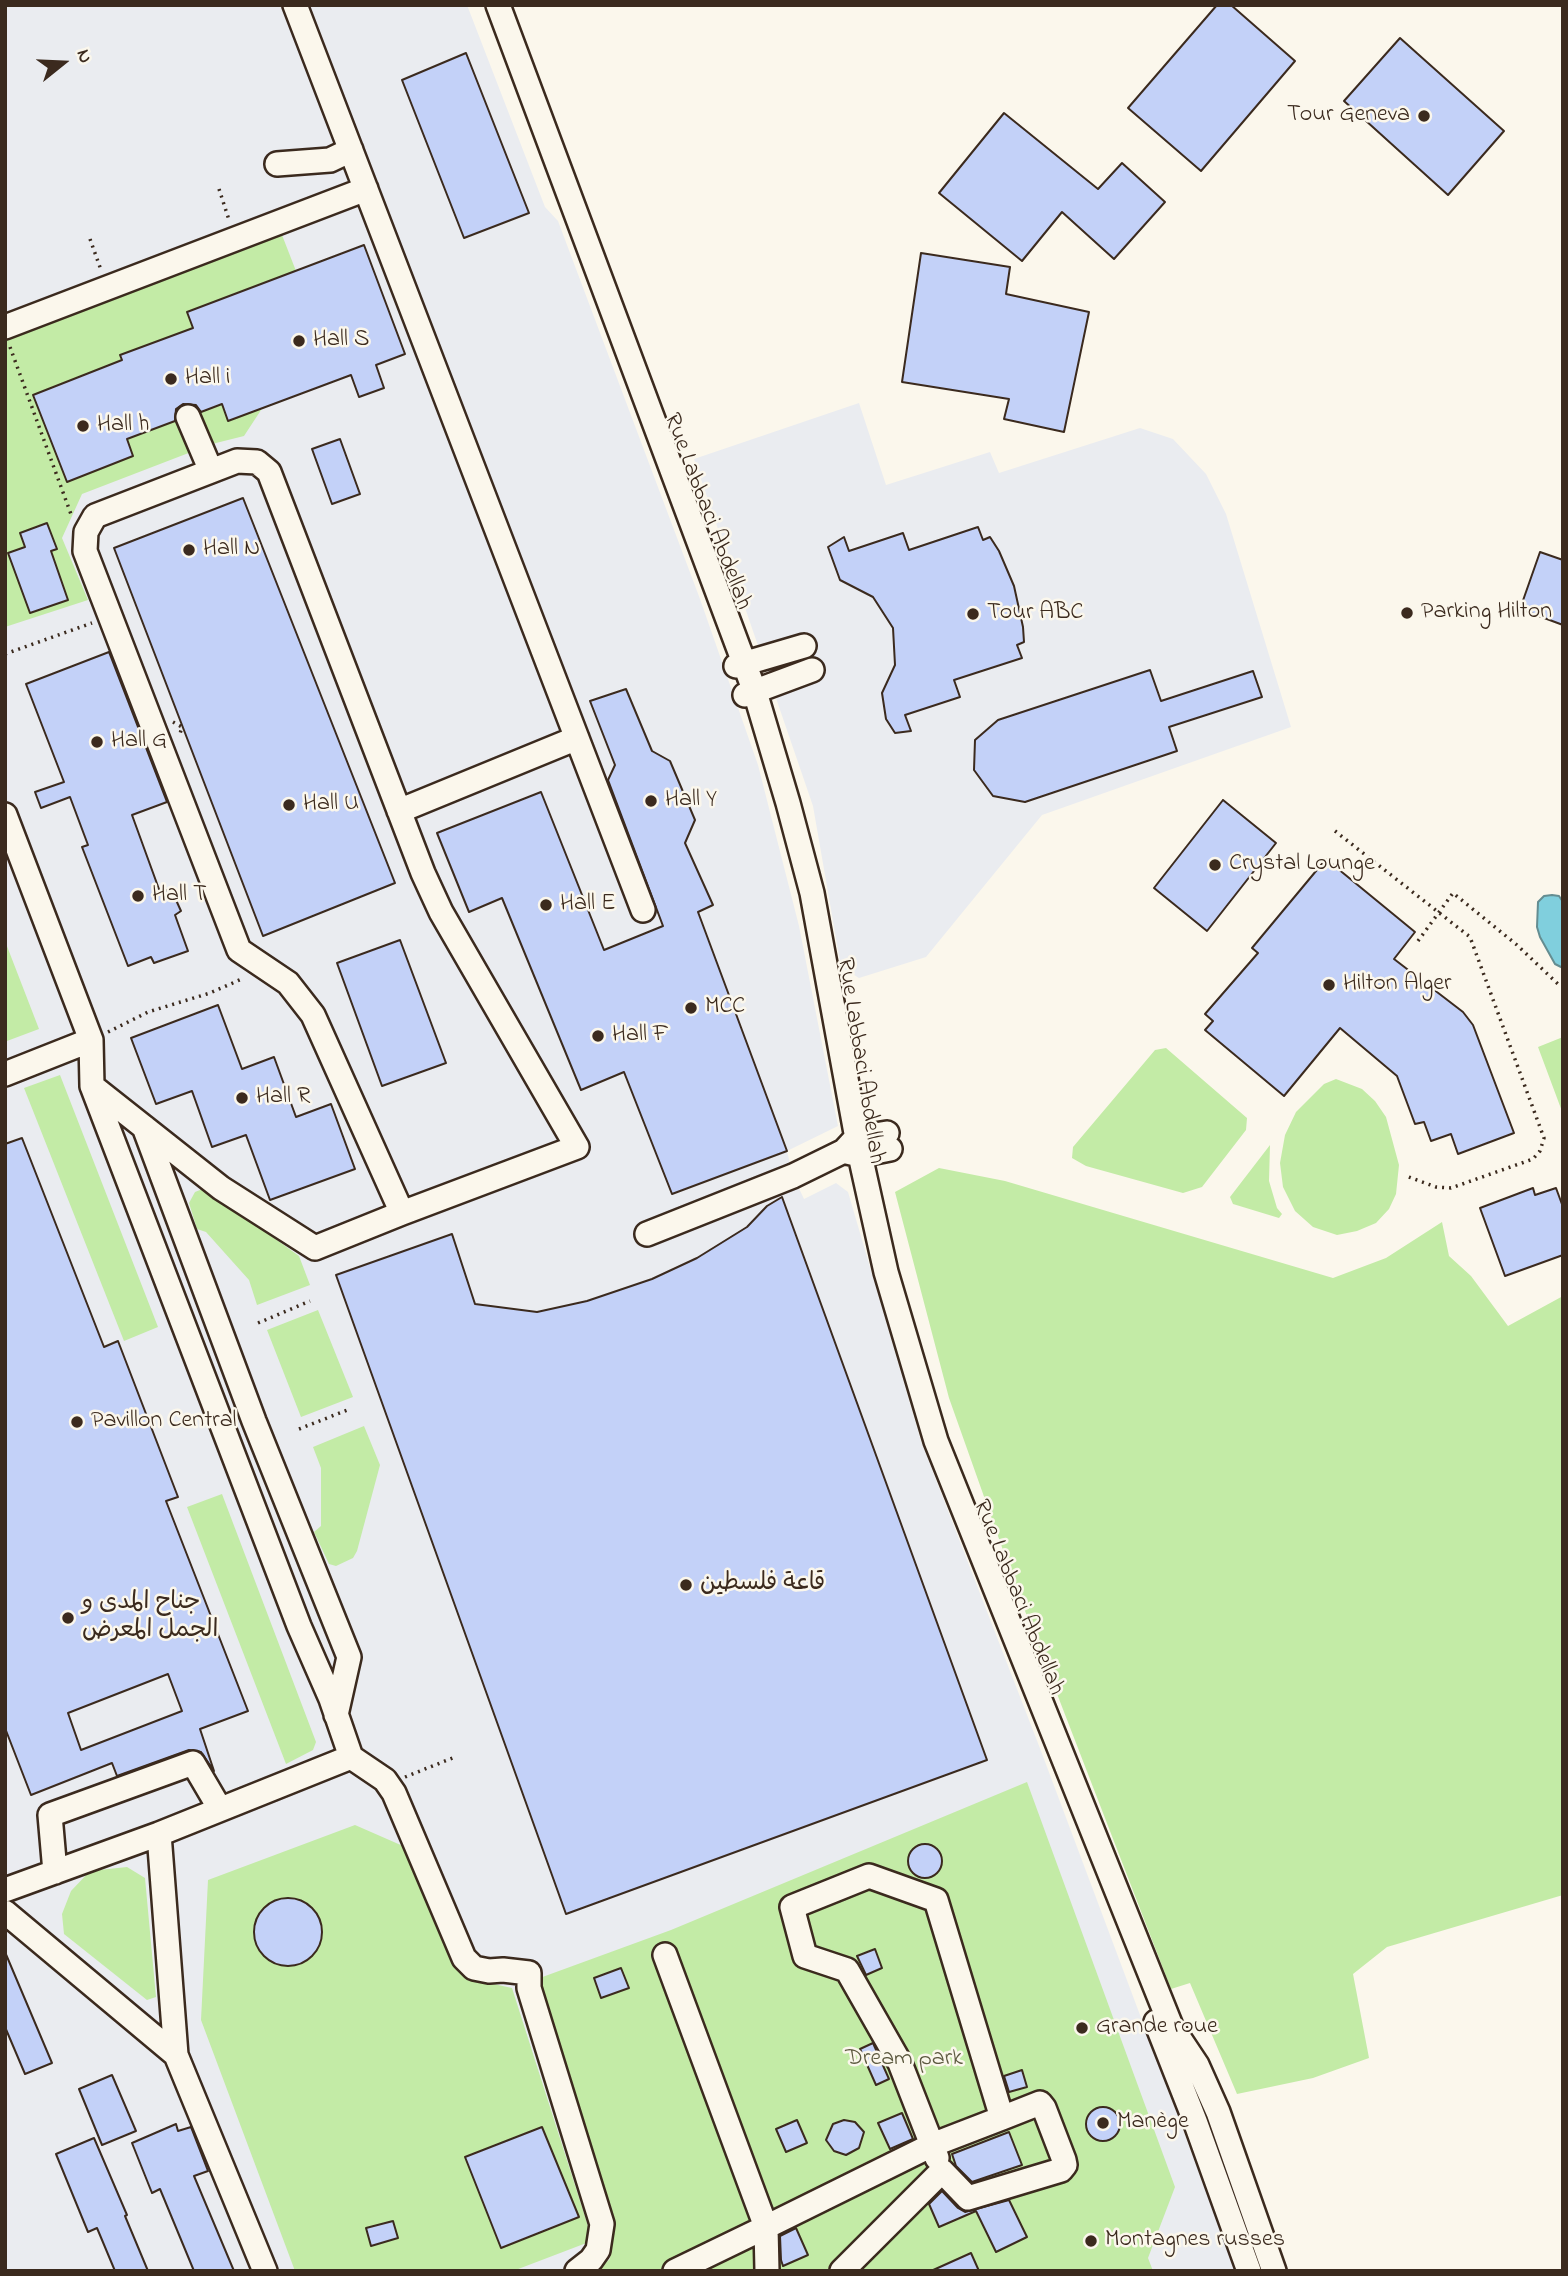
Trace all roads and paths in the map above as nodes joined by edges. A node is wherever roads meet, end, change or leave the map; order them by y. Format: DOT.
graph roads {
  1 [pos="295,5"];
  2 [pos="485,5"];
  3 [pos="498,5"];
  4 [pos="351,150"];
  5 [pos="276,164"];
  6 [pos="219,189"];
  7 [pos="366,189"];
  8 [pos="90,239"];
  9 [pos="235,239"];
  10 [pos="108,288"];
  11 [pos="7,337"];
  12 [pos="188,417"];
  13 [pos="211,471"];
  14 [pos="85,551"];
  15 [pos="74,629"];
  16 [pos="804,646"];
  17 [pos="5,654"];
  18 [pos="741,665"];
  19 [pos="812,670"];
  20 [pos="750,693"];
  21 [pos="577,738"];
  22 [pos="399,811"];
  23 [pos="5,815"];
  24 [pos="1335,831"];
  25 [pos="643,910"];
  26 [pos="1439,912"];
  27 [pos="1418,941"];
  28 [pos="266,968"];
  29 [pos="1558,984"];
  30 [pos="91,1040"];
  31 [pos="5,1074"];
  32 [pos="92,1086"];
  33 [pos="144,1128"];
  34 [pos="889,1141"];
  35 [pos="853,1148"];
  36 [pos="1406,1176"];
  37 [pos="402,1213"];
  38 [pos="647,1234"];
  39 [pos="310,1301"];
  40 [pos="258,1323"];
  41 [pos="349,1409"];
  42 [pos="299,1429"];
  43 [pos="336,1715"];
  44 [pos="351,1757"];
  45 [pos="455,1757"];
  46 [pos="400,1778"];
  47 [pos="220,1810"];
  48 [pos="159,1833"];
  49 [pos="55,1872"];
  50 [pos="5,1890"];
  51 [pos="5,1912"];
  52 [pos="665,1955"];
  53 [pos="176,2055"];
  54 [pos="1002,2118"];
  55 [pos="932,2145"];
  56 [pos="942,2171"];
  57 [pos="766,2227"];
  58 [pos="265,2271"];
  59 [pos="577,2271"];
  60 [pos="675,2271"];
  61 [pos="767,2271"];
  62 [pos="842,2271"];
  63 [pos="1249,2271"];
  64 [pos="1274,2271"];
  1 -- 4 [label="street"];
  2 -- 18 [label="street, Rue Labbaci Abdellah"];
  3 -- 18 [label="street, Rue Labbaci Abdellah"];
  4 -- 5 [label="street"];
  4 -- 7 [label="street"];
  6 -- 9 [label="path"];
  7 -- 9 [label="street"];
  7 -- 21 [label="street"];
  8 -- 10 [label="path"];
  9 -- 10 [label="street"];
  10 -- 11 [label="street"];
  11 -- 14 [label="path"];
  12 -- 13 [label="street"];
  13 -- 14 [label="street"];
  13 -- 22 [label="street"];
  14 -- 28 [label="street"];
  15 -- 17 [label="path"];
  16 -- 18 [label="street"];
  18 -- 20 [label="street, Rue Labbaci Abdellah"];
  19 -- 20 [label="street"];
  20 -- 35 [label="street, Rue Labbaci Abdellah"];
  21 -- 22 [label="street"];
  21 -- 25 [label="street"];
  22 -- 37 [label="street"];
  23 -- 30 [label="street"];
  24 -- 26 [label="path"];
  26 -- 27 [label="path"];
  26 -- 29 [label="path"];
  26 -- 36 [label="path"];
  28 -- 30 [label="path"];
  28 -- 37 [label="street"];
  30 -- 31 [label="street"];
  30 -- 32 [label="street"];
  32 -- 33 [label="street"];
  32 -- 43 [label="street"];
  33 -- 37 [label="street"];
  33 -- 43 [label="street"];
  34 -- 35 [label="street"];
  35 -- 38 [label="street"];
  35 -- 63 [label="street, Rue Labbaci Abdellah"];
  35 -- 64 [label="street, Rue Labbaci Abdellah"];
  39 -- 40 [label="path"];
  41 -- 42 [label="path"];
  43 -- 44 [label="street"];
  44 -- 47 [label="street"];
  44 -- 59 [label="street"];
  45 -- 46 [label="path"];
  47 -- 48 [label="street"];
  47 -- 49 [label="street"];
  48 -- 49 [label="street"];
  48 -- 53 [label="street"];
  49 -- 50 [label="street"];
  51 -- 53 [label="street"];
  52 -- 57 [label="street"];
  53 -- 58 [label="street"];
  54 -- 55 [label="street"];
  54 -- 55 [label="street"];
  54 -- 56 [label="street"];
  55 -- 56 [label="street"];
  55 -- 57 [label="street"];
  56 -- 62 [label="street"];
  57 -- 60 [label="street"];
  57 -- 61 [label="street"];
}
